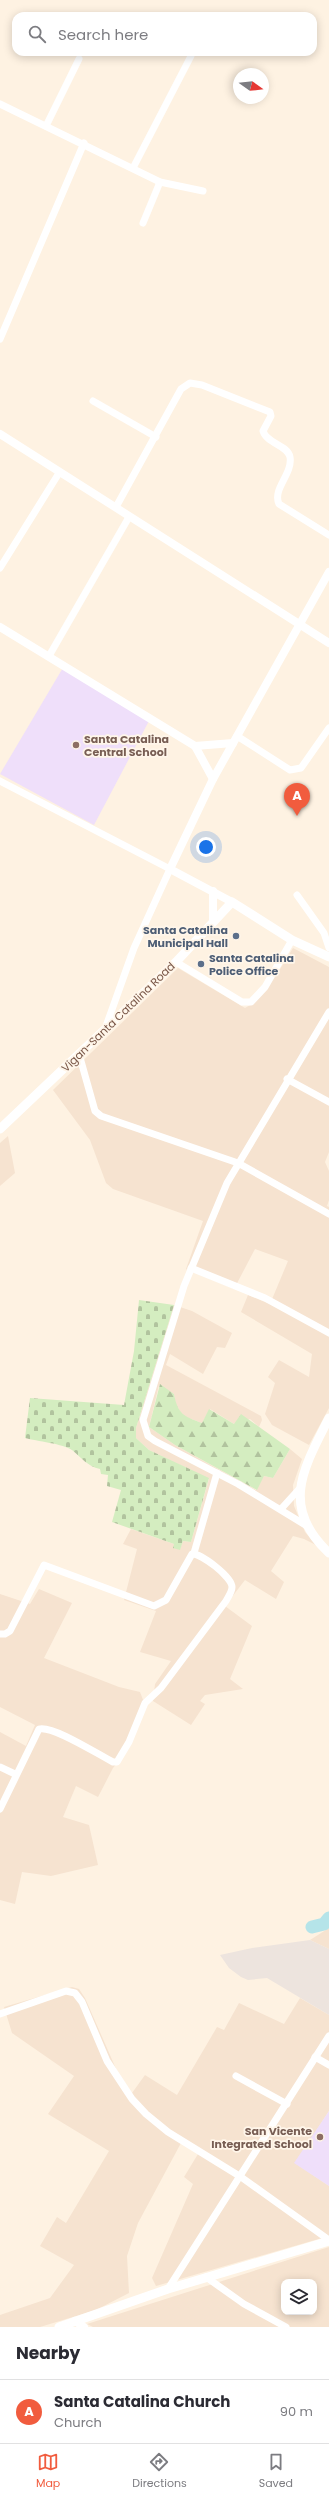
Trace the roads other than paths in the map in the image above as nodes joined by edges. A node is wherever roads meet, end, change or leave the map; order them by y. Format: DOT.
graph roads {
  1 [pos="191,56"];
  2 [pos="79,59"];
  3 [pos="0,104"];
  4 [pos="46,126"];
  5 [pos="84,143"];
  6 [pos="134,168"];
  7 [pos="160,182"];
  8 [pos="203,191"];
  9 [pos="142,223"];
  10 [pos="0,339"];
  11 [pos="93,401"];
  12 [pos="0,434"];
  13 [pos="156,437"];
  14 [pos="59,473"];
  15 [pos="116,507"];
  16 [pos="128,517"];
  17 [pos="329,535"];
  18 [pos="0,568"];
  19 [pos="329,572"];
  20 [pos="298,624"];
  21 [pos="0,627"];
  22 [pos="329,643"];
  23 [pos="48,656"];
  24 [pos="329,728"];
  25 [pos="235,739"];
  26 [pos="195,746"];
  27 [pos="213,779"];
  28 [pos="0,782"];
  29 [pos="170,869"];
  30 [pos="213,891"];
  31 [pos="297,895"];
  32 [pos="232,902"];
  33 [pos="213,921"];
  34 [pos="292,940"];
  35 [pos="329,948"];
  36 [pos="329,958"];
  37 [pos="176,962"];
  38 [pos="329,1012"];
  39 [pos="105,1029"];
  40 [pos="79,1054"];
  41 [pos="287,1079"];
  42 [pos="329,1102"];
  43 [pos="0,1129"];
  44 [pos="238,1163"];
  45 [pos="329,1214"];
  46 [pos="192,1268"];
  47 [pos="329,1333"];
  48 [pos="329,1418"];
  49 [pos="218,1473"];
  50 [pos="301,1487"];
  51 [pos="281,1509"];
  52 [pos="307,1526"];
  53 [pos="329,1553"];
  54 [pos="194,1554"];
  55 [pos="0,1634"];
  56 [pos="0,1767"];
  57 [pos="15,1774"];
  58 [pos="0,1809"];
  59 [pos="0,2014"];
  60 [pos="329,2036"];
  61 [pos="315,2057"];
  62 [pos="329,2065"];
  63 [pos="236,2076"];
  64 [pos="287,2104"];
  65 [pos="241,2177"];
  66 [pos="329,2240"];
  67 [pos="206,2277"];
  68 [pos="168,2289"];
  69 [pos="76,2321"];
  70 [pos="59,2327"];
  71 [pos="84,2327"];
  72 [pos="286,2327"];
  1 -- 6 [label="street"];
  2 -- 4 [label="street"];
  3 -- 4 [label="street"];
  4 -- 5 [label="street"];
  5 -- 6 [label="street"];
  5 -- 10 [label="street"];
  6 -- 7 [label="street"];
  7 -- 8 [label="street"];
  7 -- 9 [label="street"];
  11 -- 13 [label="street"];
  12 -- 14 [label="street"];
  13 -- 15 [label="street"];
  13 -- 17 [label="street"];
  14 -- 15 [label="street"];
  14 -- 18 [label="street"];
  15 -- 16 [label="street"];
  16 -- 20 [label="street"];
  16 -- 23 [label="street"];
  19 -- 20 [label="street"];
  20 -- 22 [label="street"];
  20 -- 25 [label="street"];
  21 -- 23 [label="street"];
  23 -- 26 [label="street"];
  24 -- 25 [label="street"];
  25 -- 26 [label="street"];
  25 -- 27 [label="street"];
  26 -- 27 [label="street"];
  27 -- 29 [label="street"];
  28 -- 29 [label="street"];
  29 -- 30 [label="street"];
  29 -- 39 [label="street"];
  30 -- 32 [label="street"];
  30 -- 33 [label="street"];
  31 -- 35 [label="street"];
  32 -- 33 [label="main road, Vigan-Santa Catalina Road"];
  32 -- 34 [label="main road"];
  33 -- 37 [label="main road, Vigan-Santa Catalina Road"];
  34 -- 36 [label="main road"];
  34 -- 37 [label="street"];
  37 -- 39 [label="main road, Vigan-Santa Catalina Road"];
  38 -- 41 [label="street"];
  39 -- 40 [label="main road, Vigan-Santa Catalina Road"];
  40 -- 43 [label="main road, Vigan-Santa Catalina Road"];
  40 -- 44 [label="street"];
  41 -- 42 [label="street"];
  41 -- 44 [label="street"];
  44 -- 45 [label="street"];
  44 -- 46 [label="street"];
  46 -- 47 [label="street"];
  46 -- 49 [label="street"];
  48 -- 50 [label="main road"];
  49 -- 51 [label="street"];
  49 -- 54 [label="street"];
  50 -- 51 [label="street"];
  50 -- 52 [label="main road"];
  51 -- 52 [label="street"];
  52 -- 53 [label="main road"];
  54 -- 55 [label="street"];
  54 -- 57 [label="street"];
  56 -- 57 [label="street"];
  57 -- 58 [label="street"];
  59 -- 65 [label="street"];
  60 -- 61 [label="street"];
  61 -- 62 [label="street"];
  61 -- 64 [label="street"];
  63 -- 64 [label="street"];
  64 -- 65 [label="street"];
  65 -- 66 [label="street"];
  65 -- 68 [label="street"];
  66 -- 67 [label="main road"];
  67 -- 68 [label="main road"];
  67 -- 72 [label="street"];
  68 -- 69 [label="main road"];
  69 -- 70 [label="main road"];
  69 -- 71 [label="street"];
}
